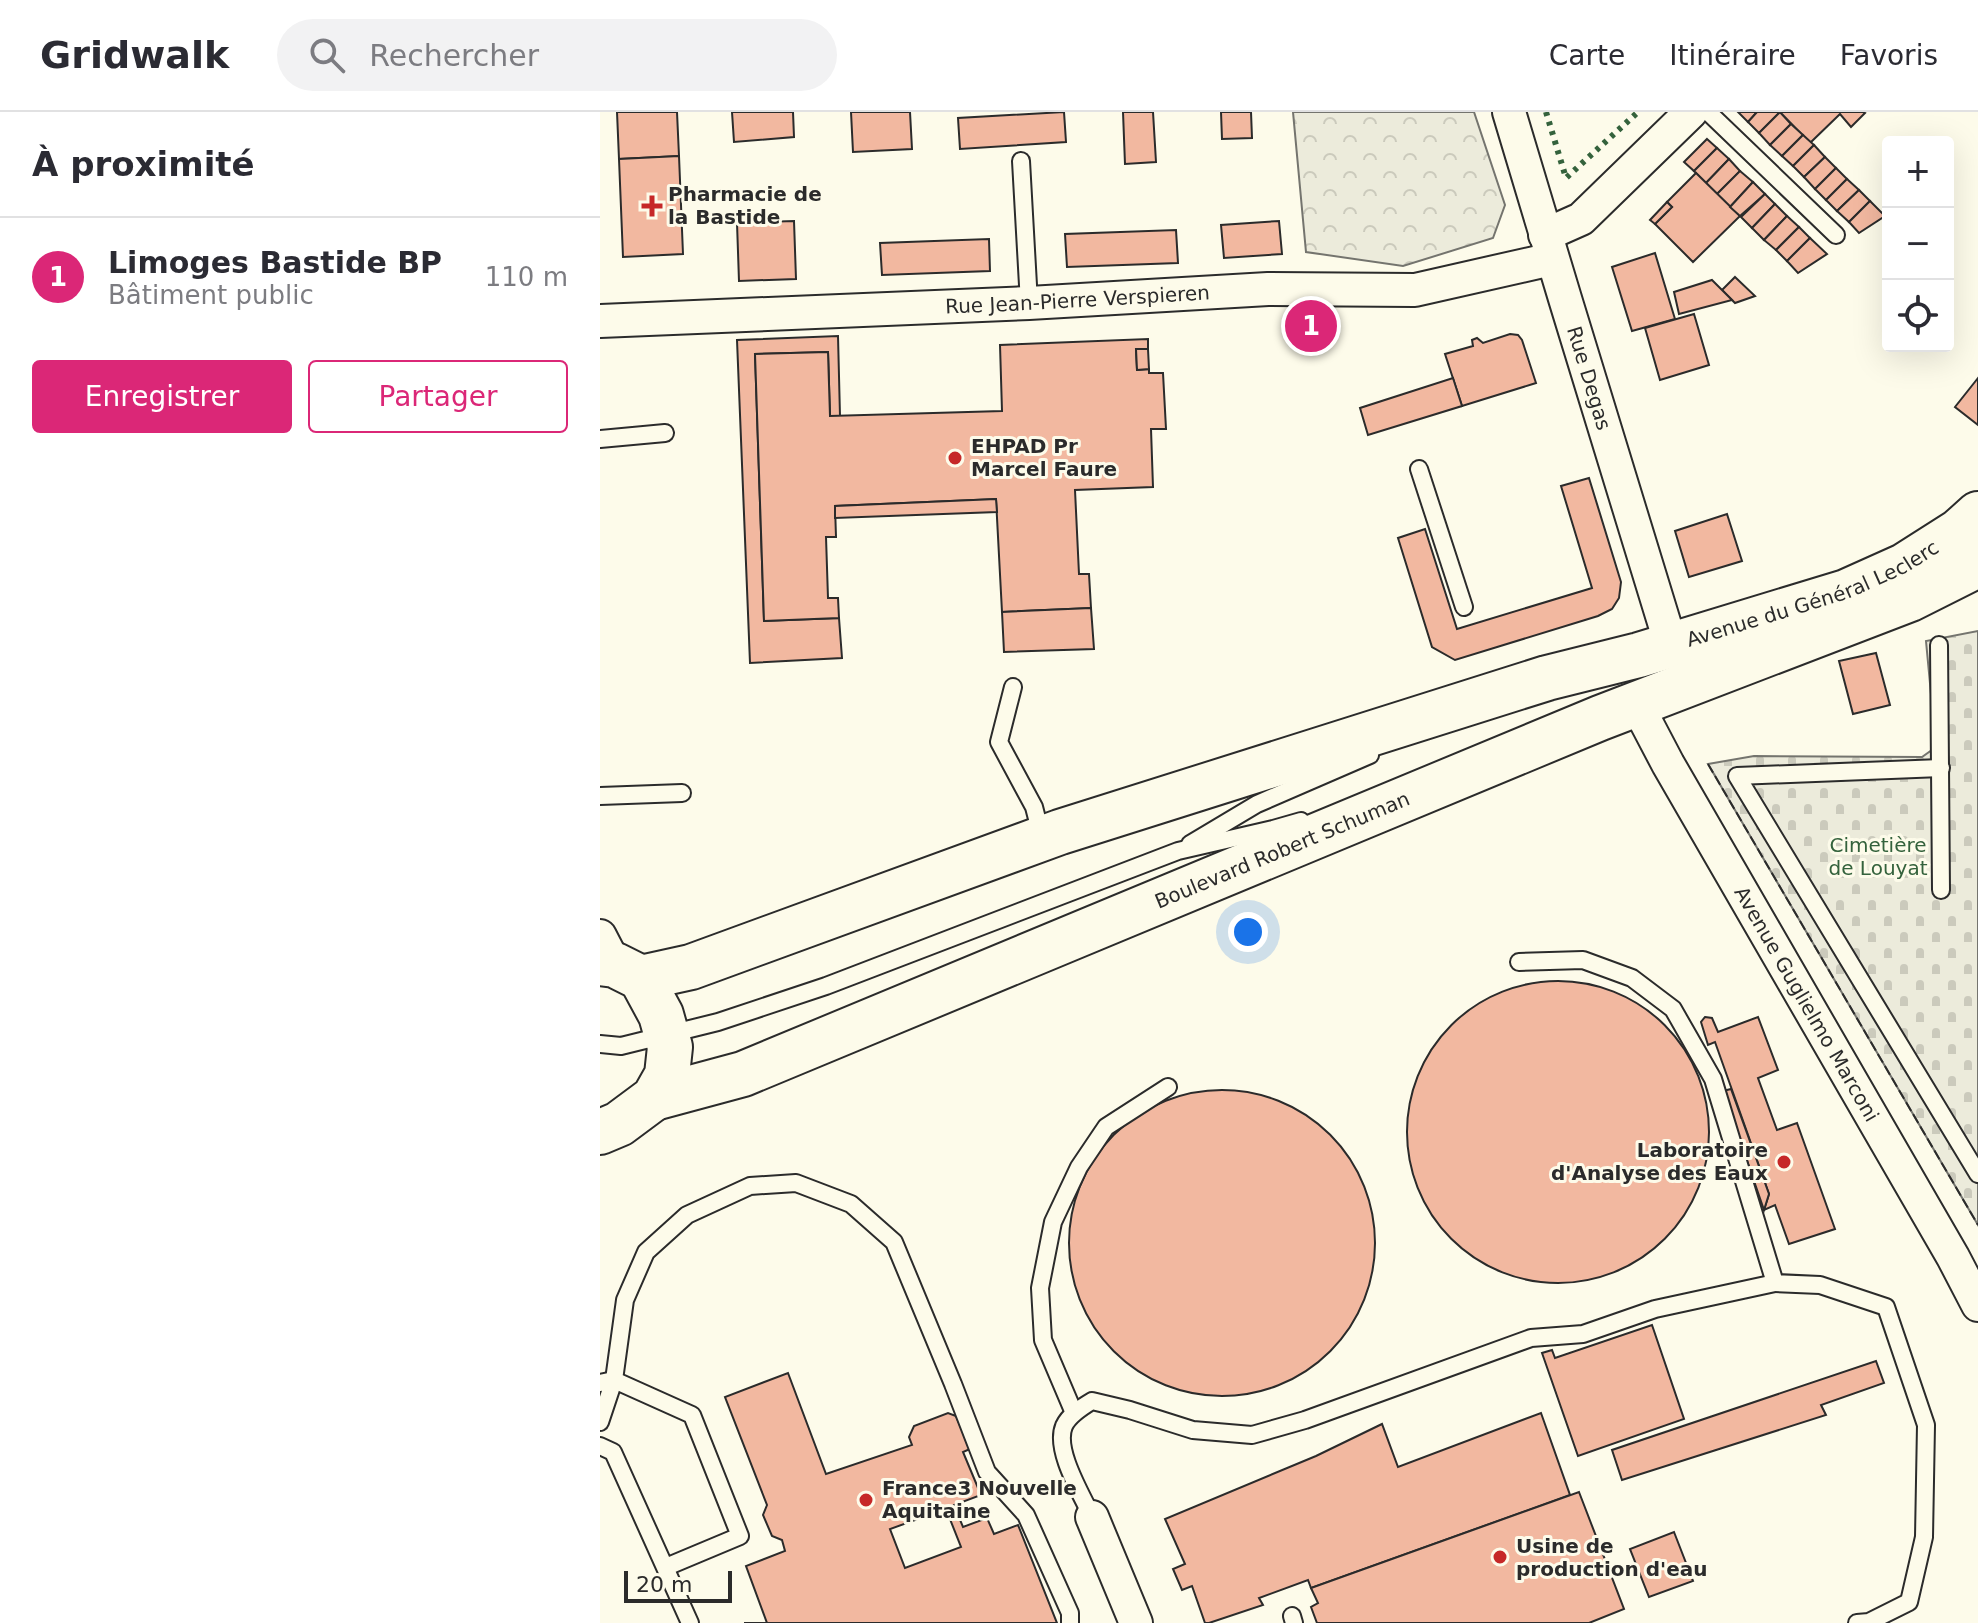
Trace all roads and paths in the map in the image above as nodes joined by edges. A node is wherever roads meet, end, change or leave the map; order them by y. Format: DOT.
graph roads {
  1 [pos="1509,112"];
  2 [pos="1691,112"];
  3 [pos="1708,112"];
  4 [pos="1021,161"];
  5 [pos="1836,235"];
  6 [pos="1549,247"];
  7 [pos="1029,303"];
  8 [pos="600,321"];
  9 [pos="665,433"];
  10 [pos="600,439"];
  11 [pos="1419,469"];
  12 [pos="1973,536"];
  13 [pos="1910,599"];
  14 [pos="1464,607"];
  15 [pos="1939,645"];
  16 [pos="1655,650"];
  17 [pos="1547,678"];
  18 [pos="1013,687"];
  19 [pos="1636,703"];
  20 [pos="1526,749"];
  21 [pos="1941,768"];
  22 [pos="682,793"];
  23 [pos="600,796"];
  24 [pos="1348,806"];
  25 [pos="1318,815"];
  26 [pos="1042,839"];
  27 [pos="1178,851"];
  28 [pos="1941,890"];
  29 [pos="614,961"];
  30 [pos="1519,962"];
  31 [pos="668,1035"];
  32 [pos="600,1044"];
  33 [pos="1168,1087"];
  34 [pos="654,1098"];
  35 [pos="600,1132"];
  36 [pos="1978,1174"];
  37 [pos="1775,1283"];
  38 [pos="1978,1305"];
  39 [pos="607,1382"];
  40 [pos="1074,1413"];
  41 [pos="600,1422"];
  42 [pos="600,1446"];
  43 [pos="1092,1517"];
  44 [pos="666,1567"];
  45 [pos="690,1623"];
  46 [pos="1070,1623"];
  47 [pos="1136,1623"];
  48 [pos="1857,1623"];
  1 -- 6 [label="street, Rue Degas"];
  2 -- 6 [label="street, Rue Jean-Pierre Verspieren"];
  3 -- 5 [label="lane"];
  4 -- 7 [label="lane"];
  6 -- 7 [label="street, Rue Jean-Pierre Verspieren"];
  6 -- 16 [label="street, Rue Degas"];
  7 -- 8 [label="street, Rue Jean-Pierre Verspieren"];
  9 -- 10 [label="lane"];
  11 -- 14 [label="lane"];
  12 -- 13 [label="main road, Avenue du Général Leclerc"];
  12 -- 16 [label="main road, Avenue du Général Leclerc"];
  13 -- 19 [label="main road, Boulevard Robert Schuman"];
  15 -- 21 [label="lane"];
  16 -- 17 [label="main road"];
  17 -- 26 [label="main road"];
  17 -- 27 [label="lane"];
  18 -- 26 [label="lane"];
  19 -- 20 [label="main road, Boulevard Robert Schuman"];
  19 -- 38 [label="street, Avenue Guglielmo Marconi"];
  20 -- 24 [label="lane"];
  20 -- 34 [label="main road, Boulevard Robert Schuman"];
  21 -- 28 [label="lane"];
  21 -- 36 [label="lane"];
  22 -- 23 [label="lane"];
  25 -- 27 [label="lane"];
  26 -- 29 [label="main road"];
  27 -- 31 [label="lane"];
  29 -- 31 [label="main road"];
  30 -- 37 [label="lane"];
  31 -- 32 [label="lane"];
  31 -- 34 [label="main road"];
  33 -- 40 [label="lane"];
  34 -- 35 [label="main road"];
  37 -- 40 [label="lane"];
  37 -- 48 [label="lane"];
  39 -- 41 [label="lane"];
  39 -- 44 [label="lane"];
  39 -- 46 [label="lane"];
  40 -- 43 [label="lane"];
  42 -- 44 [label="lane"];
  43 -- 47 [label="street"];
  44 -- 45 [label="lane"];
}
